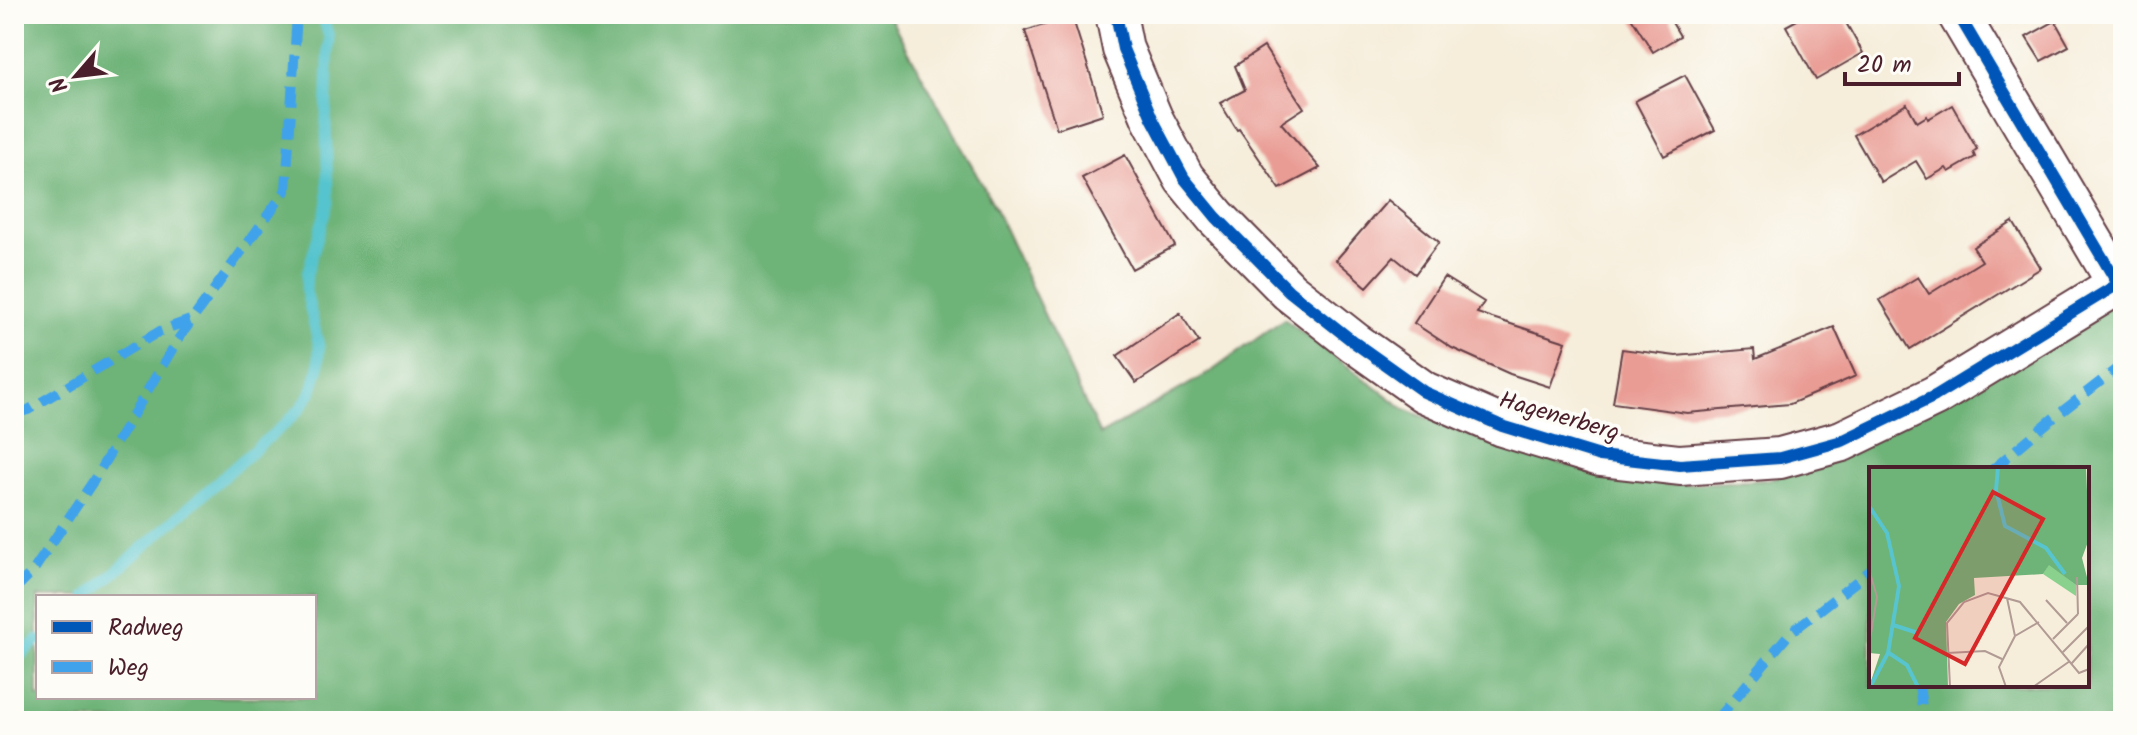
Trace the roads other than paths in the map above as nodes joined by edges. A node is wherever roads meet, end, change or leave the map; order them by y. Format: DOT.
graph roads {
  1 [pos="1116,14"];
  2 [pos="1958,14"];
  3 [pos="2120,283"];
  1 -- 3 [label="street, Hagenerberg"];
  2 -- 3 [label="street, Hagenerberg"];
}
